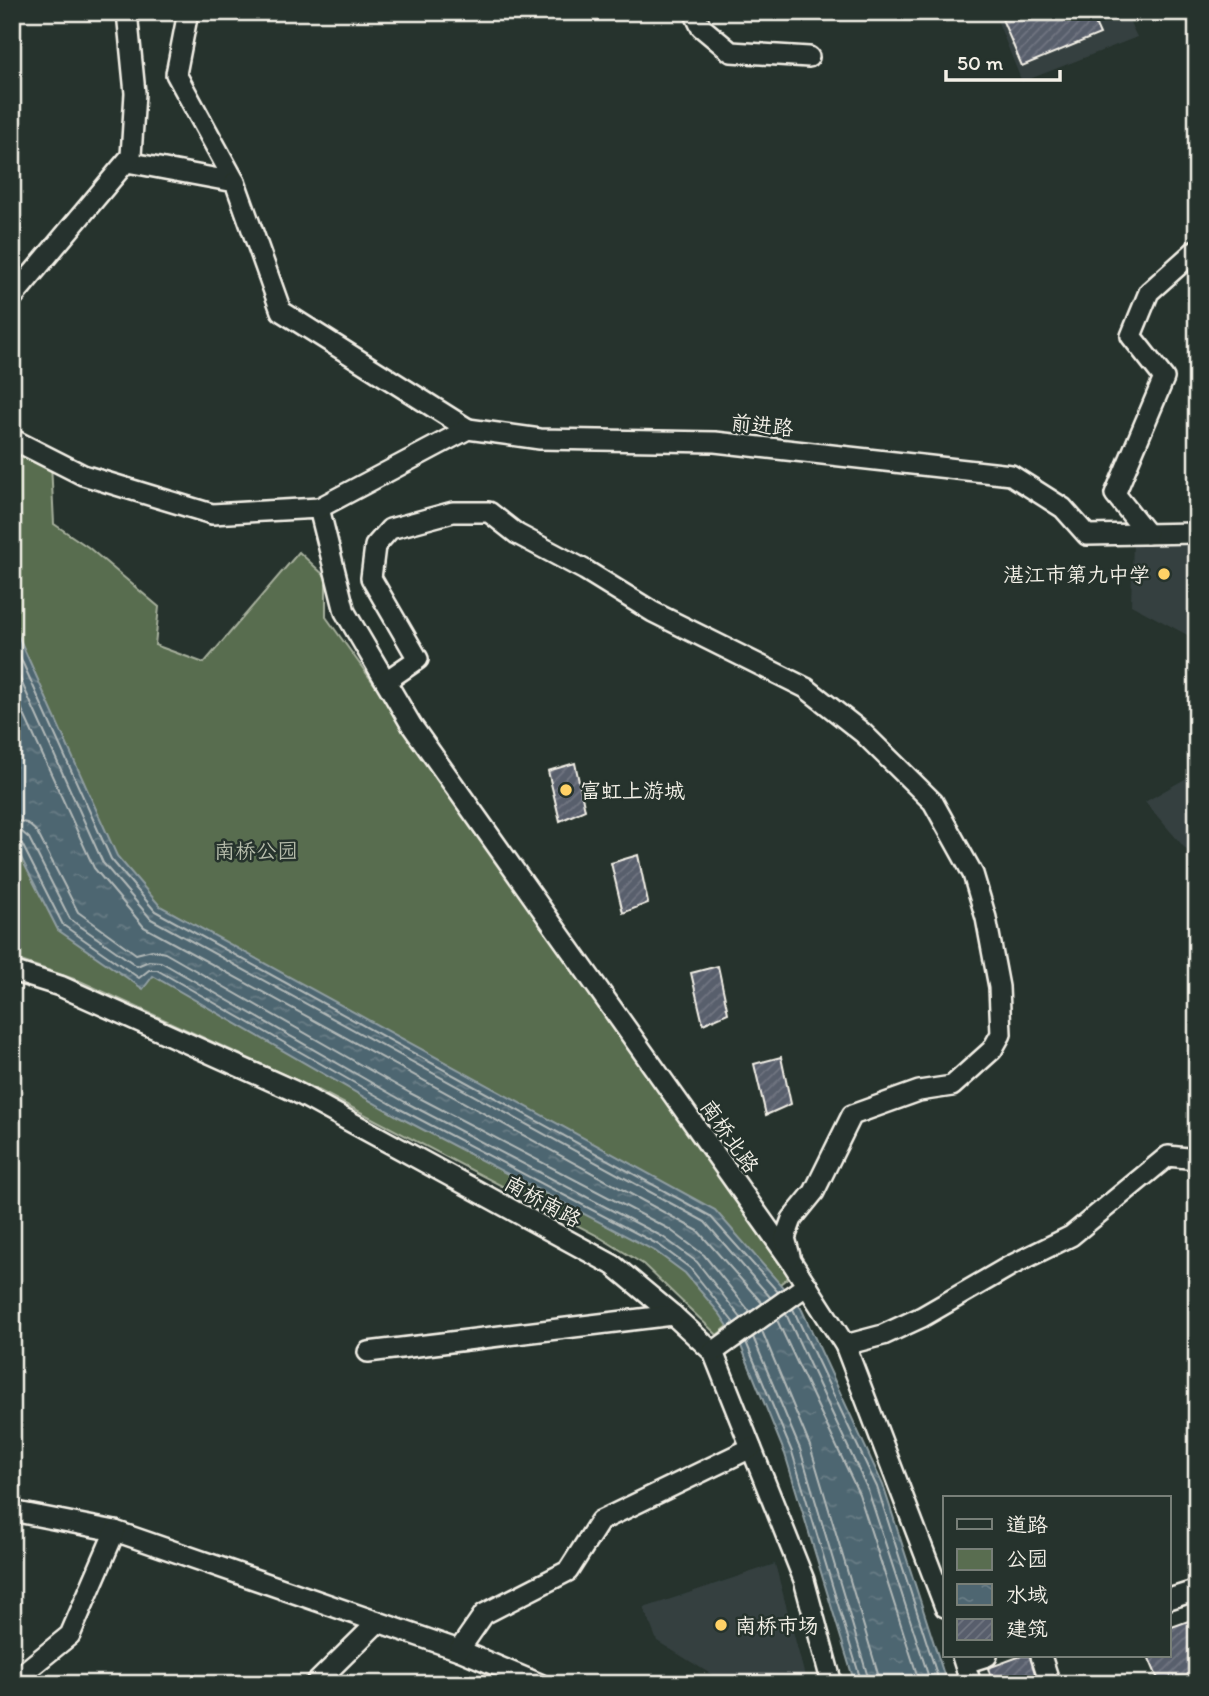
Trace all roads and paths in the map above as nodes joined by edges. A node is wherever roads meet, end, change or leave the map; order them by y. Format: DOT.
graph roads {
  1 [pos="127,12"];
  2 [pos="188,12"];
  3 [pos="694,12"];
  4 [pos="809,57"];
  5 [pos="127,162"];
  6 [pos="234,181"];
  7 [pos="1197,249"];
  8 [pos="12,298"];
  9 [pos="468,429"];
  10 [pos="12,439"];
  11 [pos="319,508"];
  12 [pos="1197,533"];
  13 [pos="1147,534"];
  14 [pos="386,681"];
  15 [pos="12,971"];
  16 [pos="1197,1159"];
  17 [pos="791,1261"];
  18 [pos="807,1285"];
  19 [pos="673,1315"];
  20 [pos="845,1345"];
  21 [pos="368,1352"];
  22 [pos="713,1352"];
  23 [pos="751,1448"];
  24 [pos="12,1511"];
  25 [pos="115,1531"];
  26 [pos="1197,1590"];
  27 [pos="1170,1599"];
  28 [pos="943,1602"];
  29 [pos="378,1622"];
  30 [pos="459,1650"];
  31 [pos="1042,1658"];
  32 [pos="964,1659"];
  33 [pos="12,1682"];
  34 [pos="315,1684"];
  35 [pos="540,1684"];
  36 [pos="832,1684"];
  37 [pos="971,1684"];
  38 [pos="1050,1684"];
  1 -- 5 [label="street"];
  2 -- 6 [label="street"];
  3 -- 4 [label="street"];
  5 -- 6 [label="street"];
  5 -- 8 [label="street"];
  6 -- 9 [label="street"];
  7 -- 13 [label="street"];
  9 -- 11 [label="street"];
  9 -- 13 [label="street, 前进路"];
  10 -- 11 [label="street"];
  11 -- 14 [label="street, 南桥北路"];
  12 -- 13 [label="street, 前进路"];
  14 -- 17 [label="street, 南桥北路"];
  14 -- 17 [label="street"];
  15 -- 19 [label="street, 南桥南路"];
  16 -- 20 [label="street"];
  17 -- 18 [label="street, 南桥北路"];
  18 -- 20 [label="street, 南桥北路"];
  18 -- 22 [label="street"];
  19 -- 21 [label="street"];
  19 -- 22 [label="street, 南桥南路"];
  20 -- 28 [label="street, 南桥北路"];
  22 -- 23 [label="street, 南桥南路"];
  23 -- 30 [label="street"];
  23 -- 36 [label="street, 南桥南路"];
  24 -- 25 [label="street"];
  25 -- 29 [label="street"];
  25 -- 33 [label="street"];
  26 -- 27 [label="street"];
  29 -- 30 [label="street"];
  29 -- 34 [label="street"];
  30 -- 35 [label="street"];
  31 -- 38 [label="street"];
  32 -- 37 [label="street"];
}
